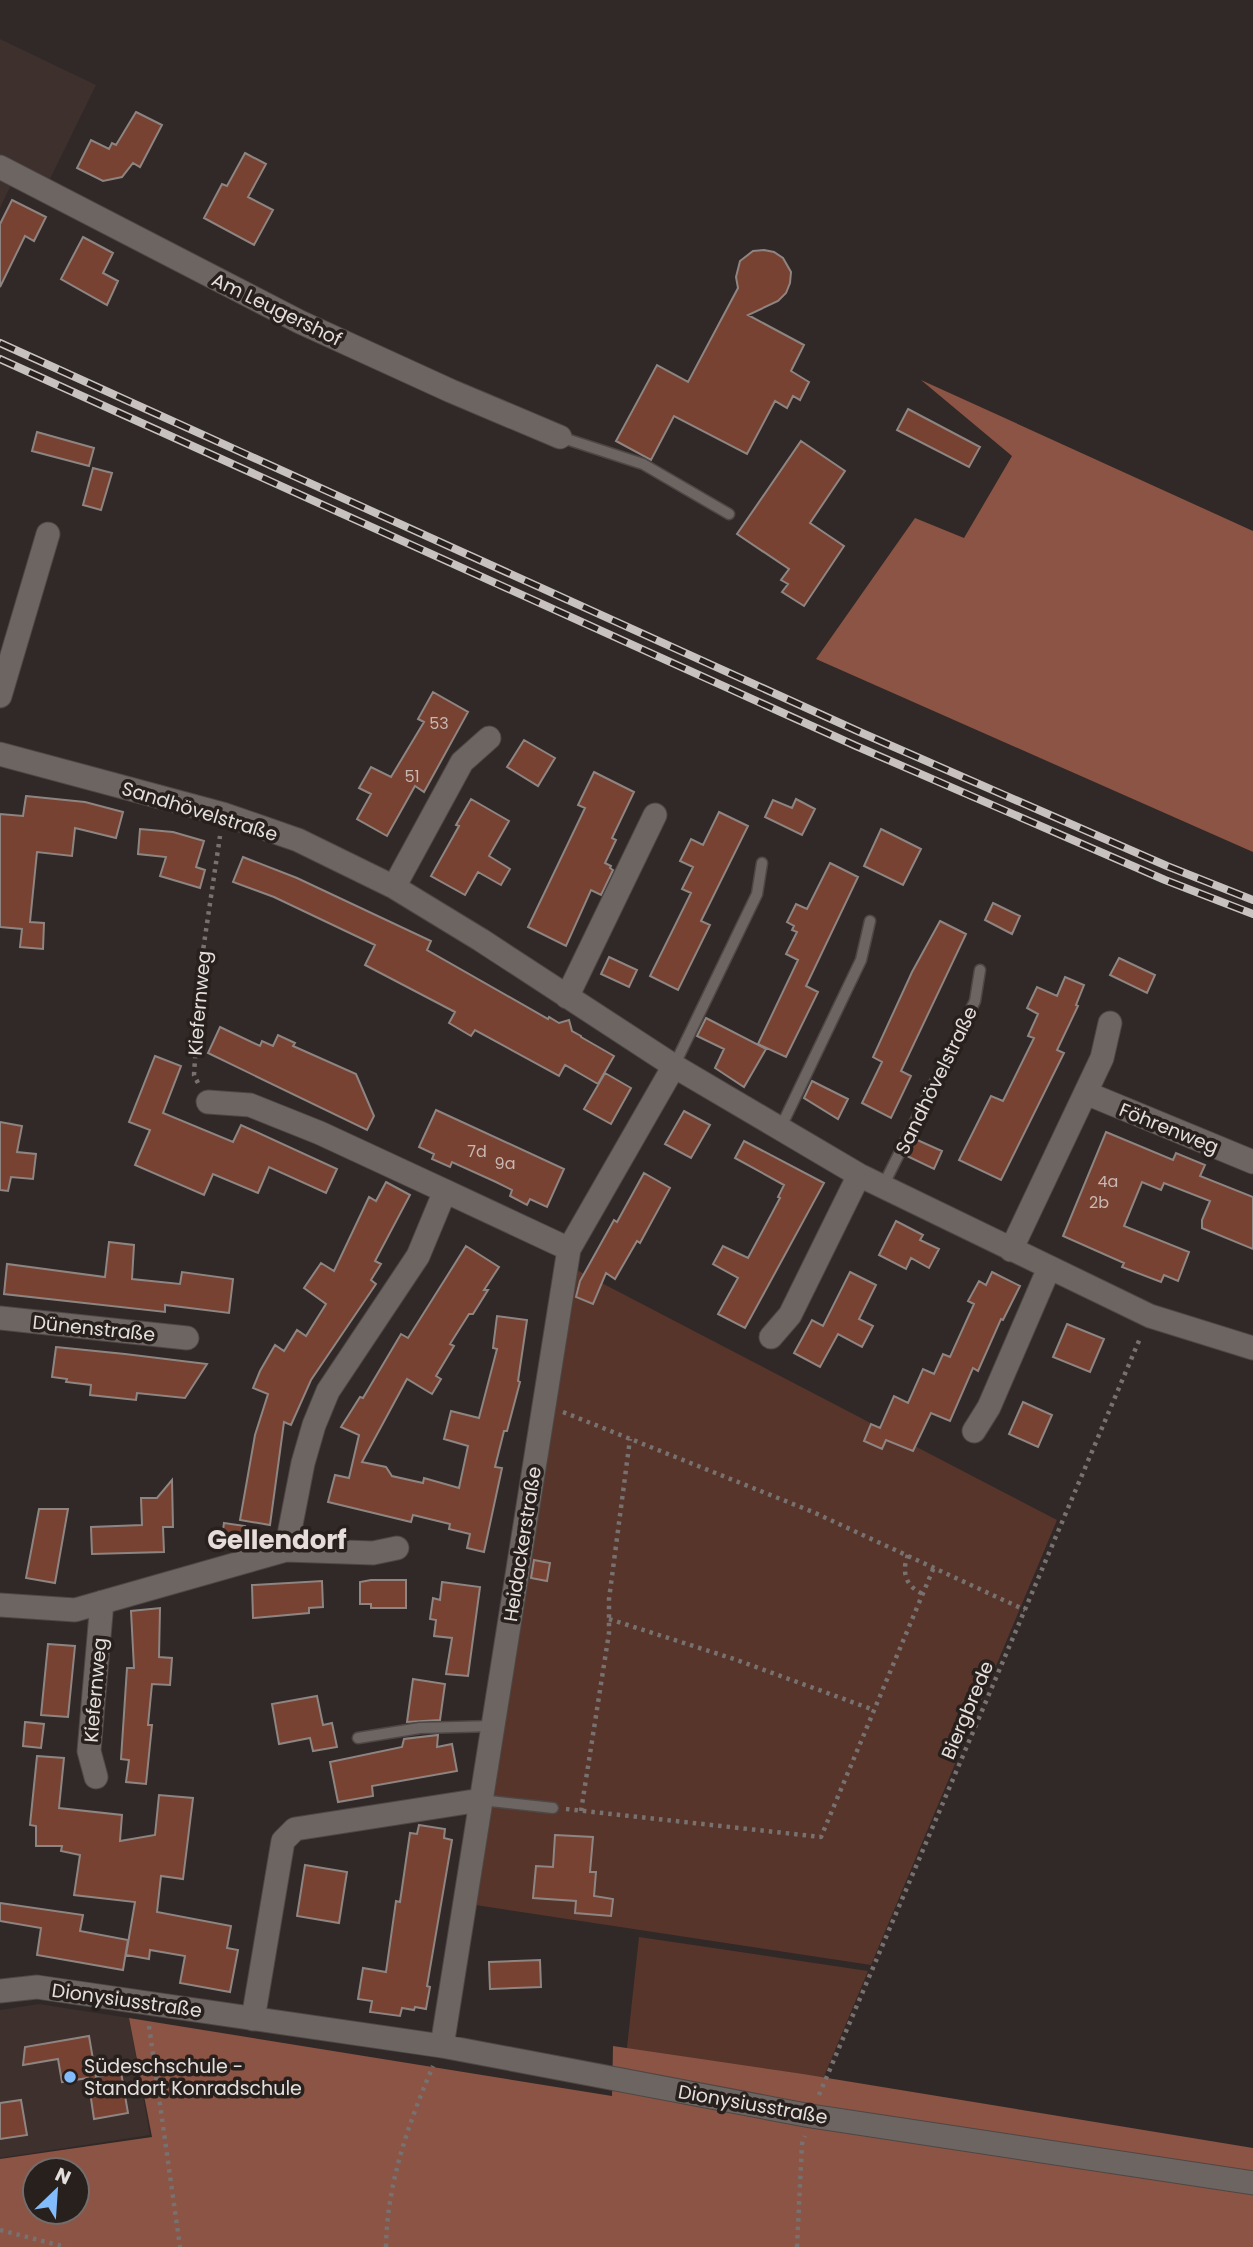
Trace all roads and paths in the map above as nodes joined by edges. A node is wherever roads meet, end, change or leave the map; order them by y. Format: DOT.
graph roads {
  1 [pos="0,167"];
  2 [pos="560,437"];
  3 [pos="729,514"];
  4 [pos="48,534"];
  5 [pos="0,696"];
  6 [pos="489,738"];
  7 [pos="0,754"];
  8 [pos="223,814"];
  9 [pos="655,815"];
  10 [pos="762,863"];
  11 [pos="394,887"];
  12 [pos="870,921"];
  13 [pos="981,970"];
  14 [pos="567,997"];
  15 [pos="1110,1023"];
  16 [pos="674,1066"];
  17 [pos="1086,1093"];
  18 [pos="208,1102"];
  19 [pos="780,1129"];
  20 [pos="1253,1162"];
  21 [pos="859,1175"];
  22 [pos="883,1186"];
  23 [pos="445,1191"];
  24 [pos="569,1249"];
  25 [pos="1011,1250"];
  26 [pos="1049,1268"];
  27 [pos="1150,1316"];
  28 [pos="0,1318"];
  29 [pos="771,1337"];
  30 [pos="187,1338"];
  31 [pos="1253,1348"];
  32 [pos="544,1405"];
  33 [pos="974,1431"];
  34 [pos="630,1439"];
  35 [pos="397,1548"];
  36 [pos="286,1550"];
  37 [pos="908,1555"];
  38 [pos="934,1567"];
  39 [pos="923,1594"];
  40 [pos="102,1602"];
  41 [pos="0,1605"];
  42 [pos="1025,1609"];
  43 [pos="609,1619"];
  44 [pos="874,1710"];
  45 [pos="493,1726"];
  46 [pos="358,1738"];
  47 [pos="96,1777"];
  48 [pos="481,1800"];
  49 [pos="553,1808"];
  50 [pos="581,1811"];
  51 [pos="0,1991"];
  52 [pos="146,2003"];
  53 [pos="253,2019"];
  54 [pos="442,2046"];
  55 [pos="811,2116"];
  56 [pos="1253,2183"];
  57 [pos="1,2230"];
  58 [pos="66,2247"];
  59 [pos="180,2247"];
  60 [pos="386,2247"];
  61 [pos="797,2247"];
  1 -- 2 [label="street, Am Leugershof"];
  2 -- 3 [label="lane"];
  4 -- 5 [label="street"];
  6 -- 11 [label="street"];
  7 -- 8 [label="street, Sandhövelstraße"];
  8 -- 11 [label="street, Sandhövelstraße"];
  8 -- 18 [label="path, Kiefernweg"];
  9 -- 14 [label="street"];
  10 -- 16 [label="lane"];
  11 -- 14 [label="street, Sandhövelstraße"];
  12 -- 19 [label="lane"];
  13 -- 22 [label="lane, Sandhövelstraße"];
  14 -- 16 [label="street, Sandhövelstraße"];
  15 -- 17 [label="street"];
  16 -- 19 [label="street, Sandhövelstraße"];
  16 -- 24 [label="street, Heidackerstraße"];
  17 -- 20 [label="street, Föhrenweg"];
  17 -- 25 [label="street"];
  18 -- 23 [label="street"];
  19 -- 21 [label="street, Sandhövelstraße"];
  21 -- 22 [label="street, Sandhövelstraße"];
  21 -- 29 [label="street"];
  22 -- 25 [label="street, Sandhövelstraße"];
  23 -- 24 [label="street"];
  23 -- 36 [label="street"];
  24 -- 32 [label="street, Heidackerstraße"];
  25 -- 26 [label="street, Sandhövelstraße"];
  26 -- 27 [label="street, Sandhövelstraße"];
  26 -- 33 [label="street"];
  27 -- 31 [label="street, Sandhövelstraße"];
  27 -- 42 [label="path, Biergbrede"];
  28 -- 30 [label="street, Dünenstraße"];
  32 -- 34 [label="path"];
  32 -- 45 [label="street, Heidackerstraße"];
  34 -- 37 [label="path"];
  34 -- 43 [label="path"];
  35 -- 36 [label="street"];
  36 -- 40 [label="street"];
  37 -- 38 [label="path"];
  37 -- 39 [label="path"];
  38 -- 39 [label="path"];
  38 -- 42 [label="path"];
  39 -- 44 [label="path"];
  40 -- 41 [label="street"];
  40 -- 47 [label="street, Kiefernweg"];
  42 -- 55 [label="path, Biergbrede"];
  43 -- 44 [label="path"];
  43 -- 50 [label="path"];
  44 -- 50 [label="path"];
  45 -- 46 [label="lane"];
  45 -- 48 [label="street, Heidackerstraße"];
  48 -- 49 [label="lane"];
  48 -- 53 [label="street"];
  48 -- 54 [label="street, Heidackerstraße"];
  49 -- 50 [label="path"];
  51 -- 52 [label="street, Dionysiusstraße"];
  52 -- 53 [label="street, Dionysiusstraße"];
  52 -- 59 [label="path"];
  53 -- 54 [label="street, Dionysiusstraße"];
  54 -- 55 [label="street, Dionysiusstraße"];
  54 -- 60 [label="path"];
  55 -- 56 [label="street, Dionysiusstraße"];
  55 -- 61 [label="path, Biergbrede"];
  57 -- 58 [label="path"];
}
